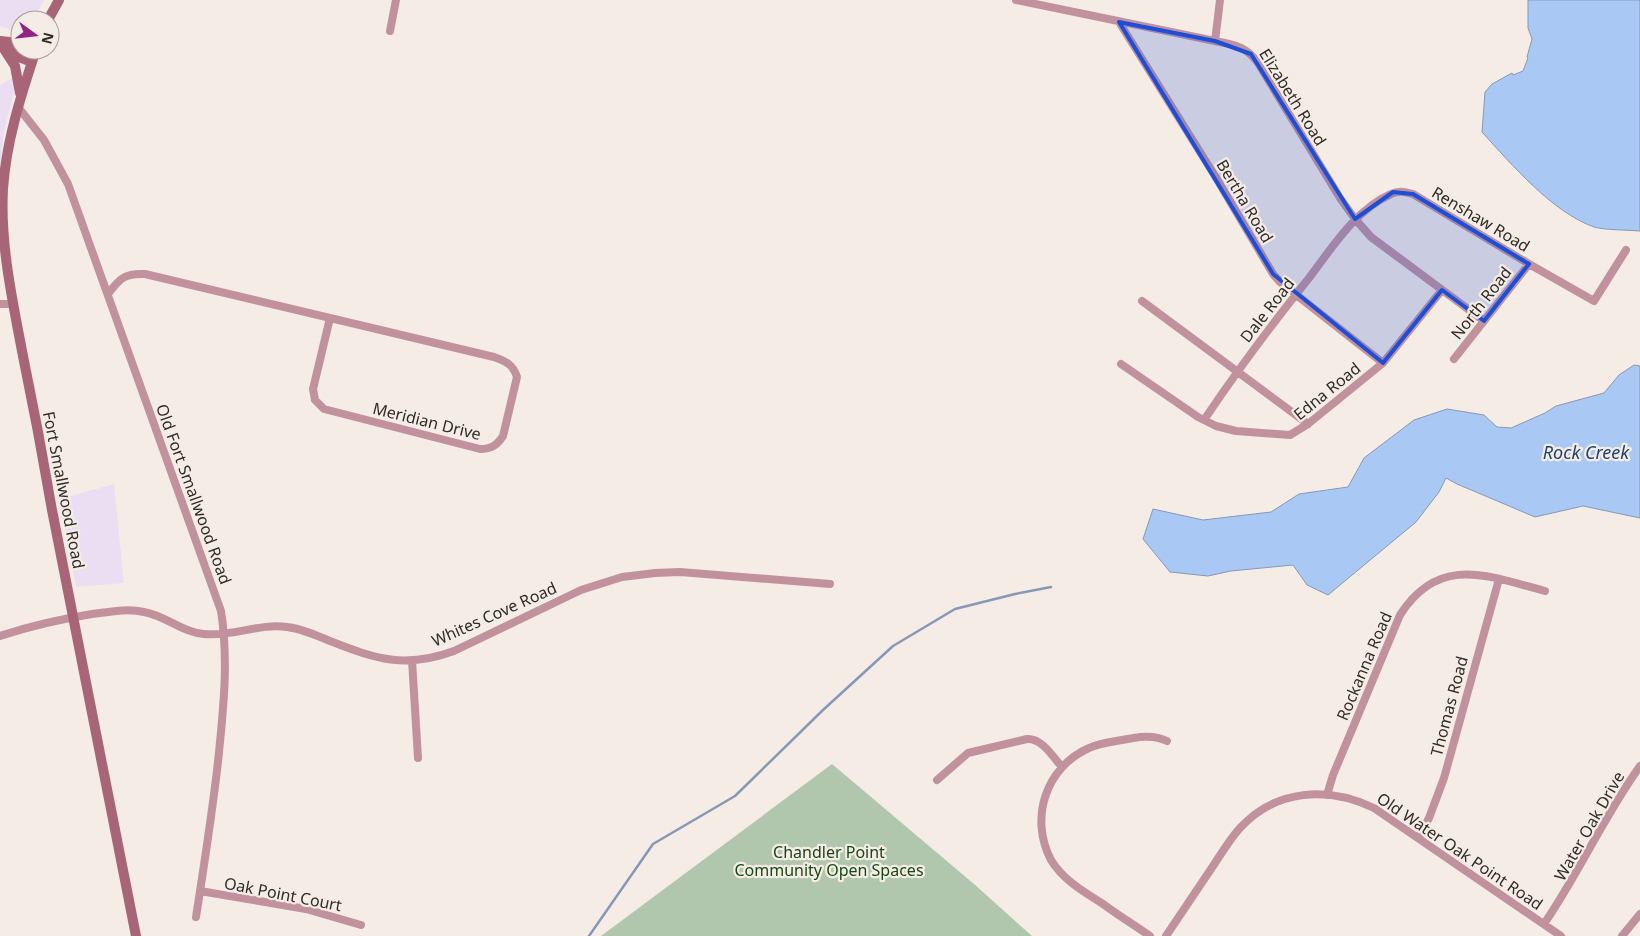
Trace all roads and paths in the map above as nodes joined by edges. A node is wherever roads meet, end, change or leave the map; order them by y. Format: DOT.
graph roads {
  1 [pos="396,0"];
  2 [pos="1016,0"];
  3 [pos="1220,0"];
  4 [pos="1119,22"];
  5 [pos="390,31"];
  6 [pos="1215,41"];
  7 [pos="1,44"];
  8 [pos="32,62"];
  9 [pos="19,102"];
  10 [pos="1355,219"];
  11 [pos="1626,250"];
  12 [pos="1529,264"];
  13 [pos="1442,290"];
  14 [pos="108,294"];
  15 [pos="1296,294"];
  16 [pos="1142,301"];
  17 [pos="0,304"];
  18 [pos="13,304"];
  19 [pos="330,318"];
  20 [pos="1484,321"];
  21 [pos="1454,359"];
  22 [pos="1383,363"];
  23 [pos="1122,364"];
  24 [pos="1237,371"];
  25 [pos="1204,420"];
  26 [pos="1308,424"];
  27 [pos="1499,579"];
  28 [pos="830,584"];
  29 [pos="1545,591"];
  30 [pos="73,618"];
  31 [pos="225,634"];
  32 [pos="0,636"];
  33 [pos="412,660"];
  34 [pos="1167,741"];
  35 [pos="418,758"];
  36 [pos="1062,766"];
  37 [pos="1640,766"];
  38 [pos="937,780"];
  39 [pos="1327,795"];
  40 [pos="1418,838"];
  41 [pos="200,892"];
  42 [pos="1640,914"];
  43 [pos="196,917"];
  44 [pos="1544,924"];
  45 [pos="361,925"];
  46 [pos="136,936"];
  47 [pos="1150,936"];
  48 [pos="1166,936"];
  49 [pos="1562,936"];
  50 [pos="1622,936"];
  1 -- 5 [label="street"];
  2 -- 4 [label="street, Elizabeth Road"];
  3 -- 6 [label="street"];
  4 -- 6 [label="street, Elizabeth Road"];
  4 -- 15 [label="street, Bertha Road"];
  6 -- 10 [label="street, Elizabeth Road"];
  7 -- 8 [label="main road"];
  7 -- 9 [label="main road"];
  8 -- 9 [label="main road, Fort Smallwood Road"];
  9 -- 14 [label="street, Old Fort Smallwood Road"];
  9 -- 18 [label="main road, Fort Smallwood Road"];
  10 -- 12 [label="street, Renshaw Road"];
  10 -- 13 [label="street, Elizabeth Road"];
  10 -- 15 [label="street, Dale Road"];
  11 -- 12 [label="street, Renshaw Road"];
  12 -- 20 [label="street, North Road"];
  13 -- 20 [label="street, Elizabeth Road"];
  13 -- 22 [label="street, Edna Road"];
  14 -- 19 [label="street, Meridian Drive"];
  14 -- 31 [label="street, Old Fort Smallwood Road"];
  15 -- 22 [label="street, Bertha Road"];
  15 -- 24 [label="street, Dale Road"];
  16 -- 24 [label="street"];
  17 -- 18 [label="street"];
  18 -- 30 [label="main road, Fort Smallwood Road"];
  19 -- 19 [label="street, Meridian Drive"];
  20 -- 21 [label="street, North Road"];
  22 -- 26 [label="street, Edna Road"];
  23 -- 25 [label="street, Edna Road"];
  24 -- 25 [label="street, Dale Road"];
  24 -- 26 [label="street"];
  25 -- 26 [label="street, Edna Road"];
  27 -- 29 [label="street, Rockanna Road"];
  27 -- 39 [label="street, Rockanna Road"];
  27 -- 40 [label="street, Thomas Road"];
  28 -- 33 [label="street, Whites Cove Road"];
  30 -- 31 [label="street, Whites Cove Road"];
  30 -- 32 [label="street, Whites Cove Road"];
  30 -- 46 [label="main road, Fort Smallwood Road"];
  31 -- 33 [label="street, Whites Cove Road"];
  31 -- 41 [label="street, Old Fort Smallwood Road"];
  33 -- 35 [label="street"];
  34 -- 36 [label="street"];
  36 -- 38 [label="street"];
  36 -- 47 [label="street"];
  37 -- 44 [label="street, Water Oak Drive"];
  39 -- 40 [label="street, Old Water Oak Point Road"];
  39 -- 48 [label="street, Old Water Oak Point Road"];
  40 -- 44 [label="street, Old Water Oak Point Road"];
  41 -- 43 [label="street, Old Fort Smallwood Road"];
  41 -- 45 [label="street, Oak Point Court"];
  42 -- 50 [label="street"];
  44 -- 49 [label="street, Old Water Oak Point Road"];
}
